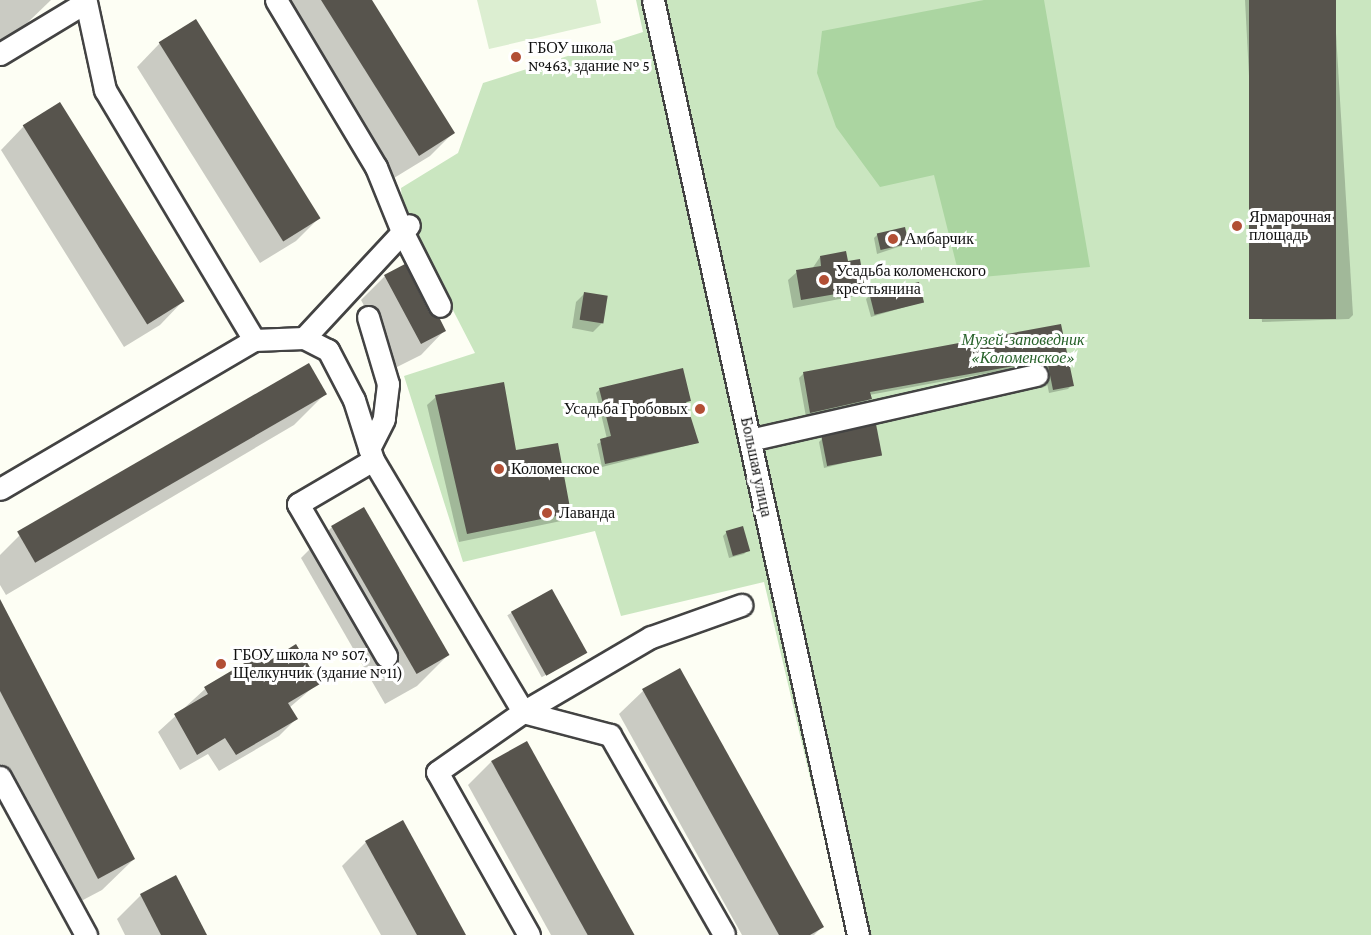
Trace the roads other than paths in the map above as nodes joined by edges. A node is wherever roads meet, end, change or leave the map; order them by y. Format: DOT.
graph roads {
  1 [pos="276,0"];
  2 [pos="653,0"];
  3 [pos="87,1"];
  4 [pos="1,52"];
  5 [pos="405,227"];
  6 [pos="440,306"];
  7 [pos="368,317"];
  8 [pos="304,338"];
  9 [pos="254,340"];
  10 [pos="1037,375"];
  11 [pos="750,440"];
  12 [pos="371,454"];
  13 [pos="0,489"];
  14 [pos="741,605"];
  15 [pos="386,656"];
  16 [pos="523,712"];
  17 [pos="0,777"];
  18 [pos="724,934"];
  19 [pos="86,935"];
  20 [pos="529,935"];
  21 [pos="858,935"];
  1 -- 5 [label="street"];
  2 -- 11 [label="street, Большая улица"];
  3 -- 4 [label="street"];
  3 -- 9 [label="street"];
  5 -- 6 [label="street"];
  5 -- 8 [label="street"];
  7 -- 12 [label="street"];
  8 -- 9 [label="street"];
  8 -- 12 [label="street"];
  9 -- 13 [label="street"];
  10 -- 11 [label="street"];
  11 -- 21 [label="street, Большая улица"];
  12 -- 15 [label="street"];
  12 -- 16 [label="street"];
  14 -- 16 [label="street"];
  16 -- 18 [label="street"];
  16 -- 20 [label="street"];
  17 -- 19 [label="street"];
}
